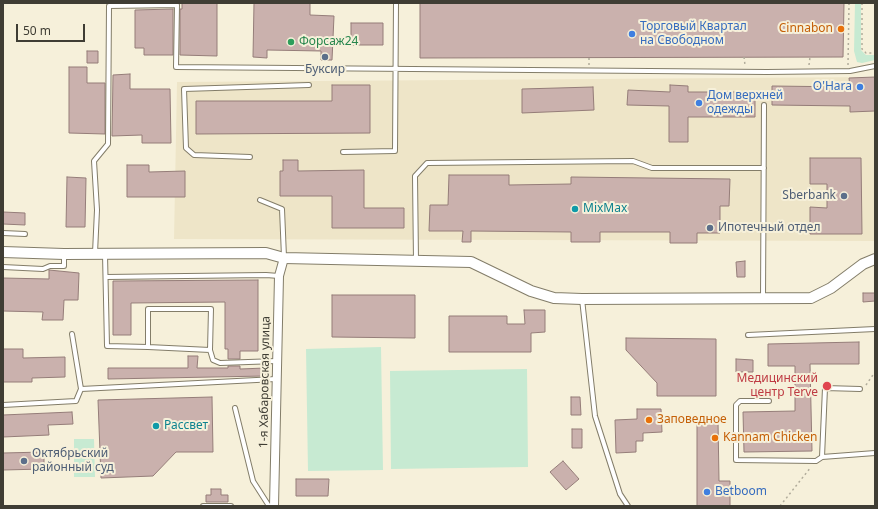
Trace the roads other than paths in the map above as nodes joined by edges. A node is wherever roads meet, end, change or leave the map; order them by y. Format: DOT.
graph roads {
  1 [pos="396,3"];
  2 [pos="109,4"];
  3 [pos="177,4"];
  4 [pos="875,66"];
  5 [pos="396,69"];
  6 [pos="309,85"];
  7 [pos="764,105"];
  8 [pos="343,152"];
  9 [pos="250,157"];
  10 [pos="764,168"];
  11 [pos="260,200"];
  12 [pos="3,233"];
  13 [pos="25,234"];
  14 [pos="3,252"];
  15 [pos="100,253"];
  16 [pos="64,254"];
  17 [pos="284,258"];
  18 [pos="875,259"];
  19 [pos="416,262"];
  20 [pos="3,267"];
  21 [pos="279,276"];
  22 [pos="106,277"];
  23 [pos="582,299"];
  24 [pos="763,299"];
  25 [pos="875,329"];
  26 [pos="72,334"];
  27 [pos="748,335"];
  28 [pos="148,347"];
  29 [pos="210,350"];
  30 [pos="278,361"];
  31 [pos="276,379"];
  32 [pos="81,389"];
  33 [pos="860,389"];
  34 [pos="769,401"];
  35 [pos="3,404"];
  36 [pos="234,408"];
  37 [pos="875,453"];
  38 [pos="822,457"];
  39 [pos="203,506"];
  40 [pos="231,506"];
  41 [pos="269,506"];
  42 [pos="274,506"];
  43 [pos="628,506"];
  1 -- 5 [label="lane"];
  2 -- 3 [label="lane"];
  2 -- 15 [label="lane"];
  3 -- 5 [label="lane"];
  4 -- 5 [label="lane"];
  5 -- 8 [label="lane"];
  6 -- 9 [label="lane"];
  7 -- 10 [label="lane"];
  10 -- 19 [label="lane"];
  10 -- 24 [label="lane"];
  11 -- 17 [label="lane"];
  12 -- 13 [label="lane"];
  14 -- 16 [label="street"];
  15 -- 16 [label="street"];
  15 -- 17 [label="street"];
  15 -- 22 [label="lane"];
  16 -- 20 [label="lane"];
  17 -- 19 [label="street"];
  17 -- 21 [label="street, 1-я Хабаровская улица"];
  18 -- 24 [label="street"];
  19 -- 23 [label="street"];
  21 -- 22 [label="lane"];
  21 -- 30 [label="street, 1-я Хабаровская улица"];
  22 -- 28 [label="lane"];
  23 -- 24 [label="street"];
  23 -- 43 [label="lane"];
  25 -- 27 [label="lane"];
  26 -- 32 [label="lane"];
  28 -- 29 [label="lane"];
  28 -- 29 [label="lane"];
  29 -- 30 [label="lane"];
  30 -- 31 [label="street, 1-я Хабаровская улица"];
  31 -- 32 [label="lane"];
  31 -- 42 [label="street, 1-я Хабаровская улица"];
  32 -- 35 [label="lane"];
  33 -- 38 [label="lane"];
  34 -- 38 [label="lane"];
  36 -- 41 [label="lane"];
  37 -- 38 [label="lane"];
  39 -- 40 [label="lane"];
}
